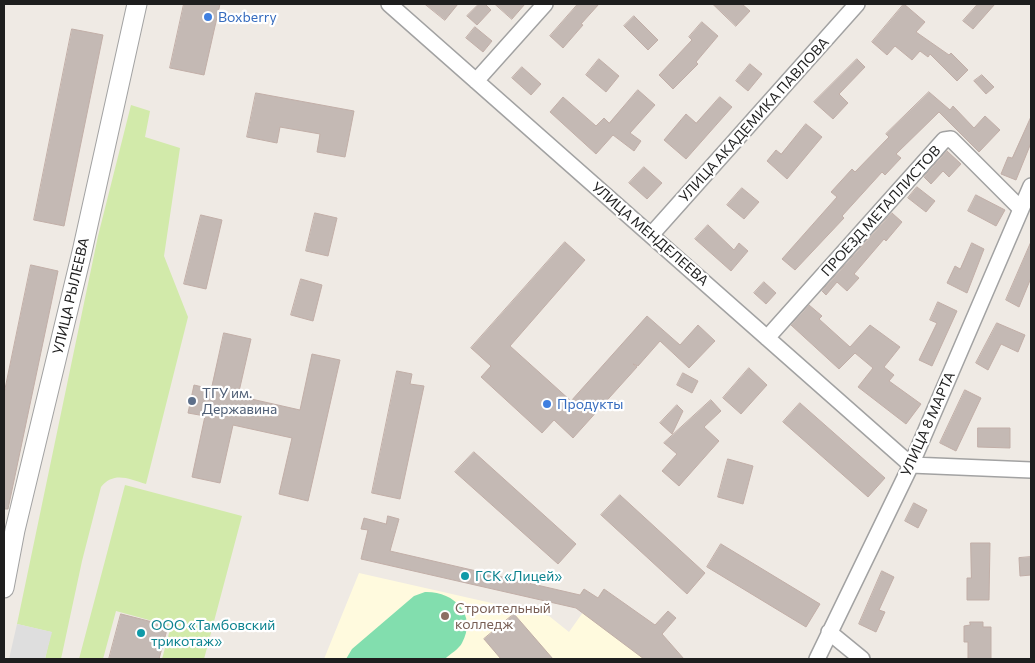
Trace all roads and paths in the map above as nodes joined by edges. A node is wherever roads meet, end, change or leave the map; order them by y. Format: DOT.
graph roads {
  1 [pos="137,4"];
  2 [pos="389,4"];
  3 [pos="545,4"];
  4 [pos="857,4"];
  5 [pos="476,81"];
  6 [pos="1031,186"];
  7 [pos="1021,209"];
  8 [pos="651,235"];
  9 [pos="768,338"];
  10 [pos="911,465"];
  11 [pos="1031,470"];
  12 [pos="4,588"];
  13 [pos="829,632"];
  14 [pos="817,659"];
  15 [pos="862,659"];
  1 -- 12 [label="street, УЛИЦА РЫЛЕЕВА"];
  2 -- 5 [label="street, УЛИЦА МЕНДЕЛЕЕВА"];
  3 -- 5 [label="street"];
  4 -- 8 [label="street, УЛИЦА АКАДЕМИКА ПАВЛОВА"];
  5 -- 8 [label="street, УЛИЦА МЕНДЕЛЕЕВА"];
  6 -- 7 [label="street, УЛИЦА 8 МАРТА"];
  7 -- 9 [label="street, ПРОЕЗД МЕТАЛЛИСТОВ"];
  7 -- 10 [label="street, УЛИЦА 8 МАРТА"];
  8 -- 9 [label="street, УЛИЦА МЕНДЕЛЕЕВА"];
  9 -- 10 [label="street, УЛИЦА МЕНДЕЛЕЕВА"];
  10 -- 11 [label="street"];
  10 -- 13 [label="street, УЛИЦА 8 МАРТА"];
  13 -- 14 [label="street, УЛИЦА 8 МАРТА"];
  13 -- 15 [label="street"];
}
